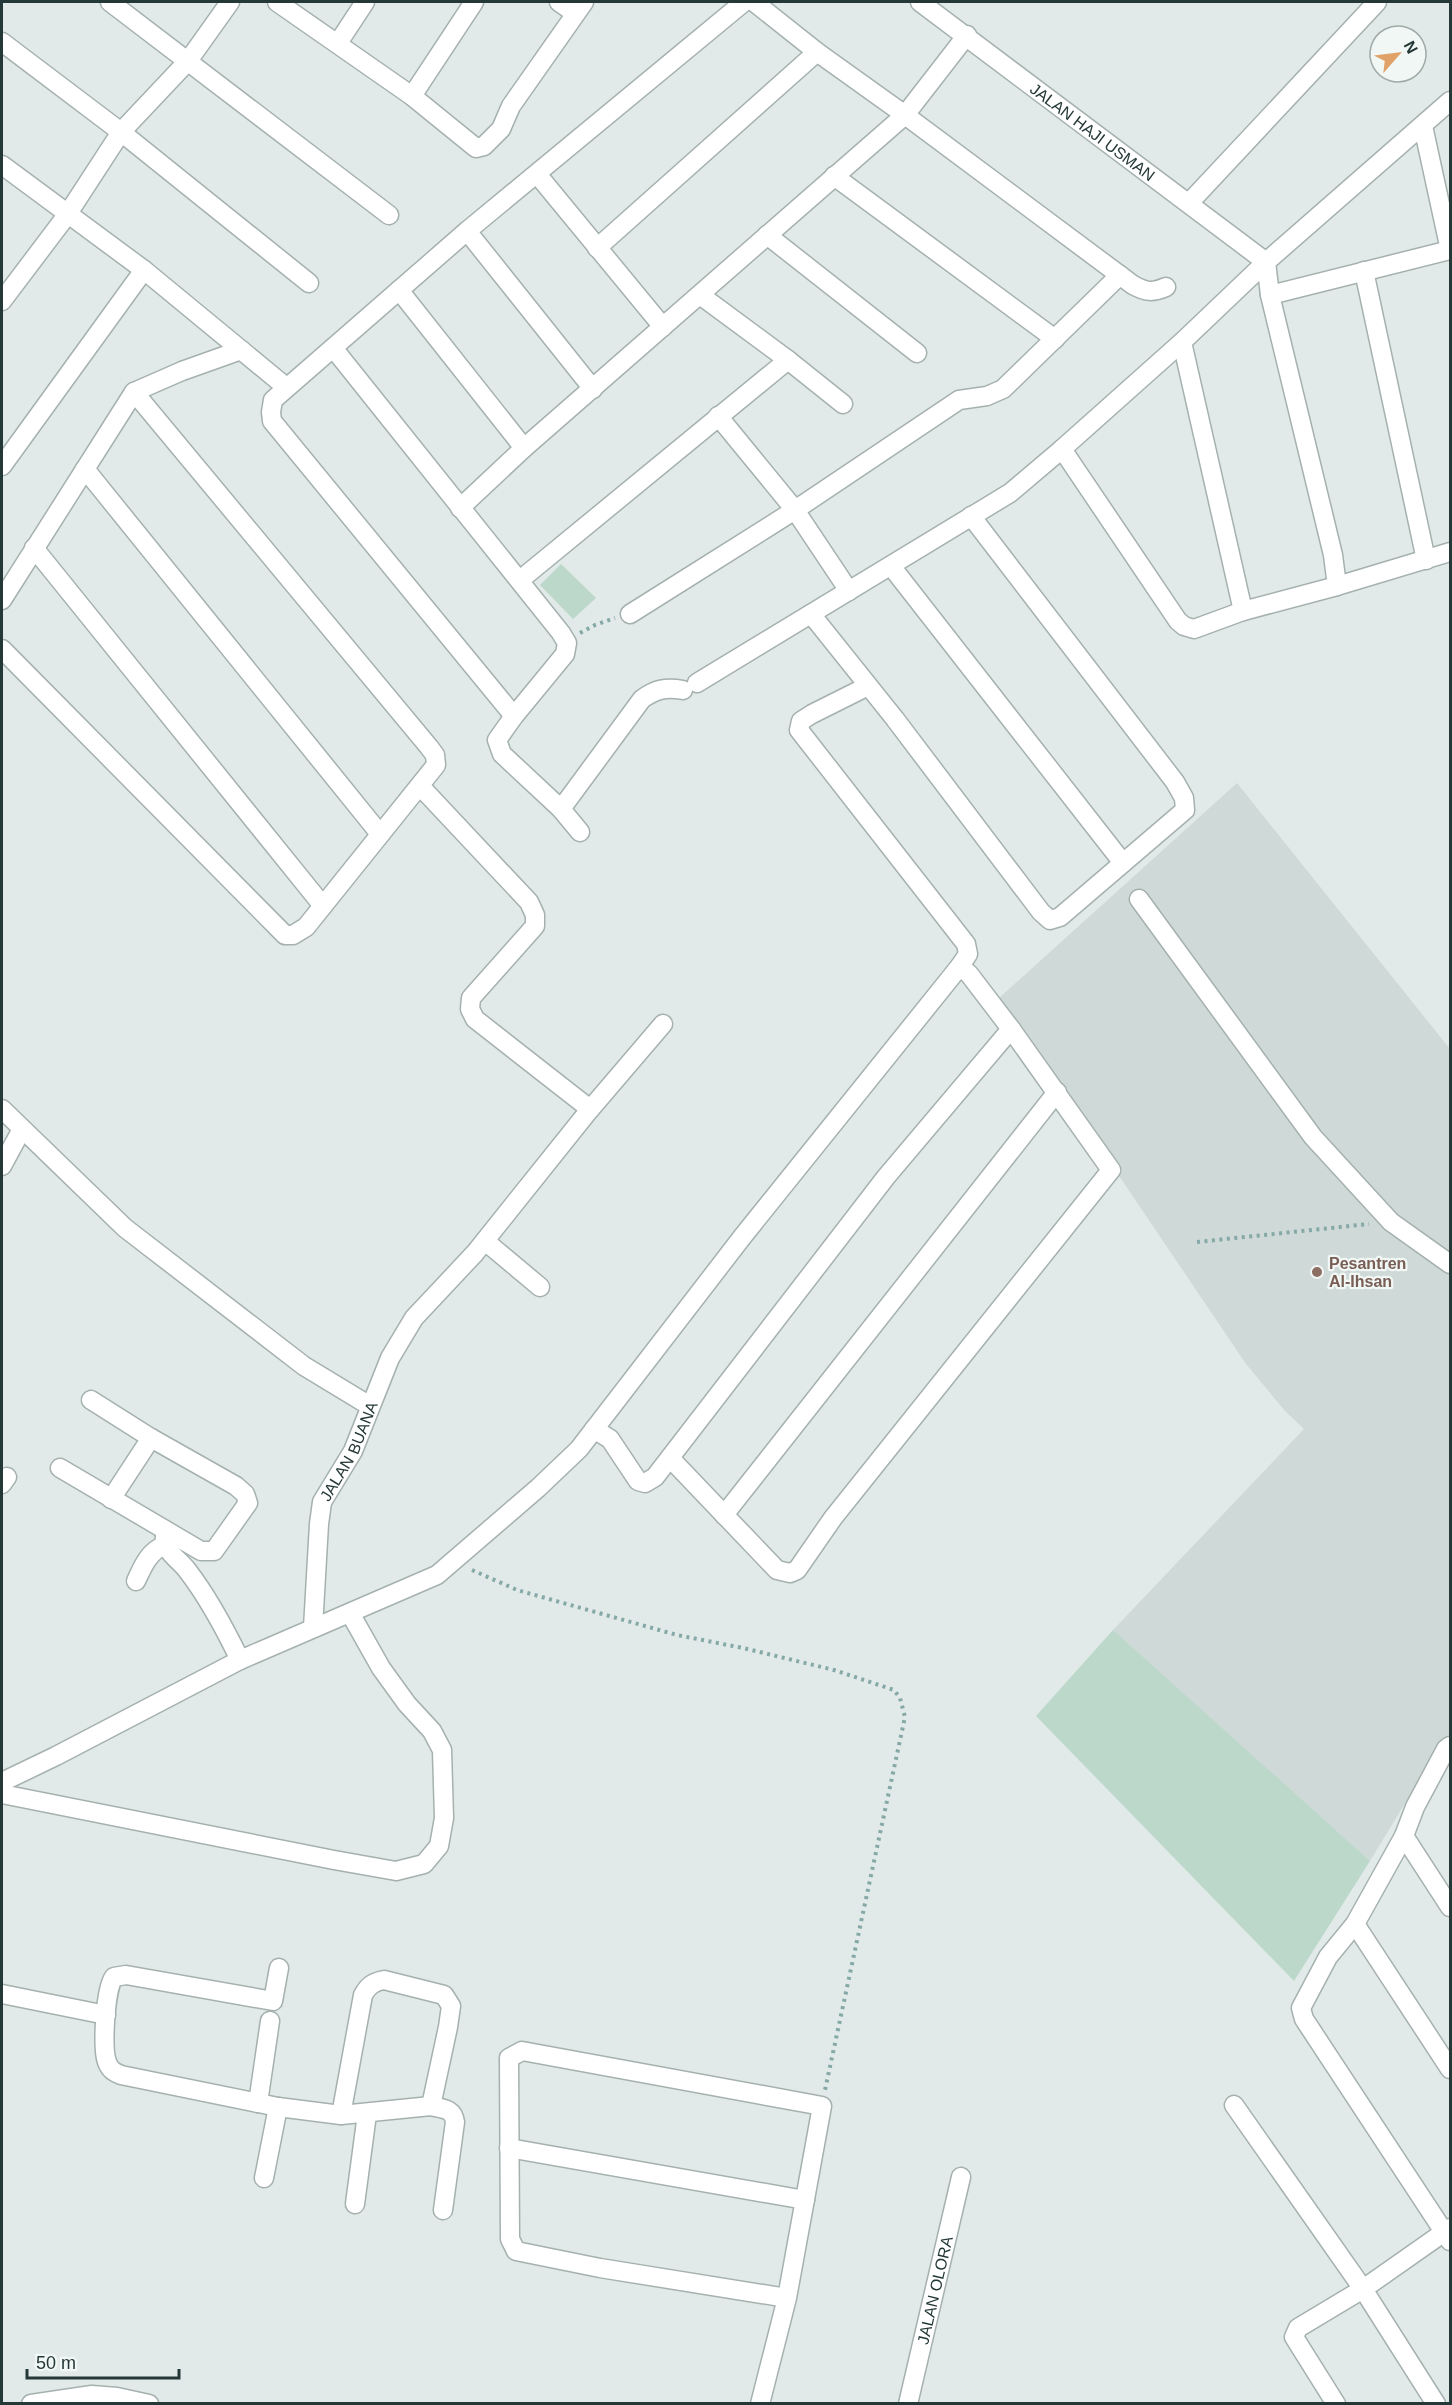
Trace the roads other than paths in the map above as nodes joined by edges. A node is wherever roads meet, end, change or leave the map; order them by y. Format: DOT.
graph roads {
  1 [pos="111,2"];
  2 [pos="230,2"];
  3 [pos="277,2"];
  4 [pos="365,2"];
  5 [pos="474,2"];
  6 [pos="559,2"];
  7 [pos="744,2"];
  8 [pos="754,2"];
  9 [pos="920,2"];
  10 [pos="1377,2"];
  11 [pos="580,7"];
  12 [pos="967,35"];
  13 [pos="2,42"];
  14 [pos="338,44"];
  15 [pos="818,52"];
  16 [pos="188,61"];
  17 [pos="412,96"];
  18 [pos="1450,101"];
  19 [pos="905,115"];
  20 [pos="1423,126"];
  21 [pos="122,132"];
  22 [pos="2,165"];
  23 [pos="537,174"];
  24 [pos="834,176"];
  25 [pos="1189,203"];
  26 [pos="67,215"];
  27 [pos="389,215"];
  28 [pos="467,231"];
  29 [pos="767,235"];
  30 [pos="597,248"];
  31 [pos="1450,250"];
  32 [pos="1266,262"];
  33 [pos="144,270"];
  34 [pos="1364,271"];
  35 [pos="1120,275"];
  36 [pos="309,283"];
  37 [pos="1166,287"];
  38 [pos="399,290"];
  39 [pos="700,295"];
  40 [pos="1270,295"];
  41 [pos="2,301"];
  42 [pos="663,327"];
  43 [pos="1055,339"];
  44 [pos="1182,342"];
  45 [pos="334,349"];
  46 [pos="241,350"];
  47 [pos="917,353"];
  48 [pos="788,360"];
  49 [pos="286,387"];
  50 [pos="593,389"];
  51 [pos="134,392"];
  52 [pos="843,404"];
  53 [pos="718,416"];
  54 [pos="524,447"];
  55 [pos="1062,449"];
  56 [pos="2,466"];
  57 [pos="85,469"];
  58 [pos="460,507"];
  59 [pos="795,510"];
  60 [pos="971,516"];
  61 [pos="33,548"];
  62 [pos="1450,552"];
  63 [pos="1426,560"];
  64 [pos="891,566"];
  65 [pos="520,580"];
  66 [pos="1337,586"];
  67 [pos="849,591"];
  68 [pos="2,600"];
  69 [pos="1243,611"];
  70 [pos="630,614"];
  71 [pos="811,614"];
  72 [pos="2,649"];
  73 [pos="868,686"];
  74 [pos="514,716"];
  75 [pos="420,786"];
  76 [pos="561,809"];
  77 [pos="580,832"];
  78 [pos="380,834"];
  79 [pos="1123,862"];
  80 [pos="1139,899"];
  81 [pos="322,906"];
  82 [pos="960,966"];
  83 [pos="663,1024"];
  84 [pos="1011,1029"];
  85 [pos="1057,1092"];
  86 [pos="2,1109"];
  87 [pos="590,1110"];
  88 [pos="22,1129"];
  89 [pos="2,1166"];
  90 [pos="485,1241"];
  91 [pos="1450,1264"];
  92 [pos="540,1287"];
  93 [pos="91,1400"];
  94 [pos="370,1406"];
  95 [pos="594,1429"];
  96 [pos="151,1438"];
  97 [pos="670,1458"];
  98 [pos="60,1468"];
  99 [pos="111,1499"];
  100 [pos="724,1515"];
  101 [pos="165,1538"];
  102 [pos="136,1581"];
  103 [pos="350,1612"];
  104 [pos="313,1628"];
  105 [pos="240,1660"];
  106 [pos="1450,1746"];
  107 [pos="2,1782"];
  108 [pos="2,1794"];
  109 [pos="1404,1836"];
  110 [pos="1450,1907"];
  111 [pos="1355,1924"];
  112 [pos="279,1968"];
  113 [pos="2,1994"];
  114 [pos="106,2015"];
  115 [pos="270,2021"];
  116 [pos="1450,2069"];
  117 [pos="258,2103"];
  118 [pos="1234,2104"];
  119 [pos="431,2106"];
  120 [pos="278,2107"];
  121 [pos="367,2114"];
  122 [pos="341,2115"];
  123 [pos="509,2148"];
  124 [pos="961,2177"];
  125 [pos="264,2178"];
  126 [pos="805,2200"];
  127 [pos="355,2204"];
  128 [pos="443,2210"];
  129 [pos="1448,2234"];
  130 [pos="1363,2289"];
  131 [pos="787,2298"];
  132 [pos="31,2403"];
  133 [pos="149,2403"];
  134 [pos="760,2403"];
  135 [pos="908,2403"];
  136 [pos="1336,2403"];
  137 [pos="1436,2403"];
  1 -- 16 [label="street"];
  2 -- 16 [label="street"];
  3 -- 14 [label="street"];
  4 -- 14 [label="street"];
  5 -- 17 [label="street"];
  6 -- 11 [label="street"];
  7 -- 23 [label="street"];
  8 -- 15 [label="street"];
  9 -- 12 [label="street, JALAN HAJI USMAN"];
  10 -- 25 [label="street"];
  11 -- 17 [label="street"];
  12 -- 19 [label="street"];
  12 -- 25 [label="street, JALAN HAJI USMAN"];
  13 -- 21 [label="street"];
  14 -- 17 [label="street"];
  15 -- 19 [label="street"];
  15 -- 30 [label="street"];
  16 -- 21 [label="street"];
  16 -- 27 [label="street"];
  18 -- 20 [label="street"];
  19 -- 24 [label="street"];
  19 -- 35 [label="street"];
  20 -- 31 [label="street"];
  20 -- 32 [label="street"];
  21 -- 26 [label="street"];
  21 -- 36 [label="street"];
  22 -- 26 [label="street"];
  23 -- 28 [label="street"];
  23 -- 30 [label="street"];
  24 -- 29 [label="street"];
  24 -- 43 [label="street"];
  25 -- 32 [label="street, JALAN HAJI USMAN"];
  26 -- 33 [label="street"];
  26 -- 41 [label="street"];
  28 -- 38 [label="street"];
  28 -- 50 [label="street"];
  29 -- 39 [label="street"];
  29 -- 47 [label="street"];
  30 -- 42 [label="street"];
  31 -- 34 [label="street"];
  32 -- 40 [label="street"];
  32 -- 44 [label="street"];
  33 -- 46 [label="street"];
  33 -- 56 [label="street"];
  34 -- 40 [label="street"];
  34 -- 63 [label="street"];
  35 -- 37 [label="street"];
  35 -- 43 [label="street"];
  38 -- 45 [label="street"];
  38 -- 54 [label="street"];
  39 -- 42 [label="street"];
  39 -- 48 [label="street"];
  40 -- 66 [label="street"];
  42 -- 50 [label="street"];
  43 -- 59 [label="street"];
  44 -- 55 [label="street"];
  44 -- 69 [label="street"];
  45 -- 49 [label="street"];
  45 -- 58 [label="street"];
  46 -- 49 [label="street"];
  46 -- 51 [label="street"];
  48 -- 52 [label="street"];
  48 -- 53 [label="street"];
  49 -- 74 [label="street"];
  50 -- 54 [label="street"];
  51 -- 57 [label="street"];
  51 -- 75 [label="street"];
  53 -- 59 [label="street"];
  53 -- 65 [label="street"];
  54 -- 58 [label="street"];
  55 -- 60 [label="street"];
  55 -- 69 [label="street"];
  57 -- 61 [label="street"];
  57 -- 78 [label="street"];
  58 -- 65 [label="street"];
  59 -- 67 [label="street"];
  59 -- 70 [label="street"];
  60 -- 64 [label="street"];
  60 -- 79 [label="street"];
  61 -- 68 [label="street"];
  61 -- 81 [label="street"];
  62 -- 63 [label="street"];
  63 -- 66 [label="street"];
  64 -- 67 [label="street"];
  64 -- 79 [label="street"];
  65 -- 74 [label="street"];
  66 -- 69 [label="street"];
  67 -- 71 [label="street"];
  71 -- 73 [label="street"];
  71 -- 76 [label="street"];
  72 -- 81 [label="street"];
  73 -- 79 [label="street"];
  73 -- 82 [label="street"];
  74 -- 76 [label="street"];
  75 -- 78 [label="street"];
  75 -- 87 [label="street"];
  76 -- 77 [label="street"];
  78 -- 81 [label="street"];
  80 -- 91 [label="street"];
  82 -- 84 [label="street"];
  82 -- 95 [label="street"];
  83 -- 87 [label="street, JALAN BUANA"];
  84 -- 85 [label="street"];
  84 -- 97 [label="street"];
  85 -- 100 [label="street"];
  85 -- 100 [label="street"];
  86 -- 88 [label="street"];
  87 -- 90 [label="street, JALAN BUANA"];
  88 -- 89 [label="street"];
  88 -- 94 [label="street"];
  90 -- 92 [label="street"];
  90 -- 94 [label="street, JALAN BUANA"];
  93 -- 96 [label="street"];
  94 -- 104 [label="street, JALAN BUANA"];
  95 -- 97 [label="street"];
  95 -- 103 [label="street"];
  96 -- 99 [label="street"];
  96 -- 101 [label="street"];
  97 -- 100 [label="street"];
  98 -- 99 [label="street"];
  99 -- 101 [label="street"];
  101 -- 102 [label="street"];
  101 -- 105 [label="street"];
  103 -- 104 [label="street"];
  103 -- 108 [label="street"];
  104 -- 105 [label="street"];
  105 -- 107 [label="street"];
  106 -- 109 [label="street"];
  109 -- 110 [label="street"];
  109 -- 111 [label="street"];
  111 -- 116 [label="street"];
  111 -- 129 [label="street"];
  112 -- 114 [label="street"];
  113 -- 114 [label="street"];
  114 -- 117 [label="street"];
  115 -- 117 [label="street"];
  117 -- 120 [label="street"];
  118 -- 130 [label="street"];
  119 -- 121 [label="street"];
  119 -- 122 [label="street"];
  119 -- 128 [label="street"];
  120 -- 122 [label="street"];
  120 -- 125 [label="street"];
  121 -- 122 [label="street"];
  121 -- 127 [label="street"];
  123 -- 126 [label="street"];
  123 -- 126 [label="street"];
  123 -- 131 [label="street"];
  124 -- 135 [label="street, JALAN OLORA"];
  126 -- 131 [label="street"];
  129 -- 130 [label="street"];
  130 -- 136 [label="street"];
  130 -- 137 [label="street"];
  131 -- 134 [label="street"];
  132 -- 133 [label="street"];
}
